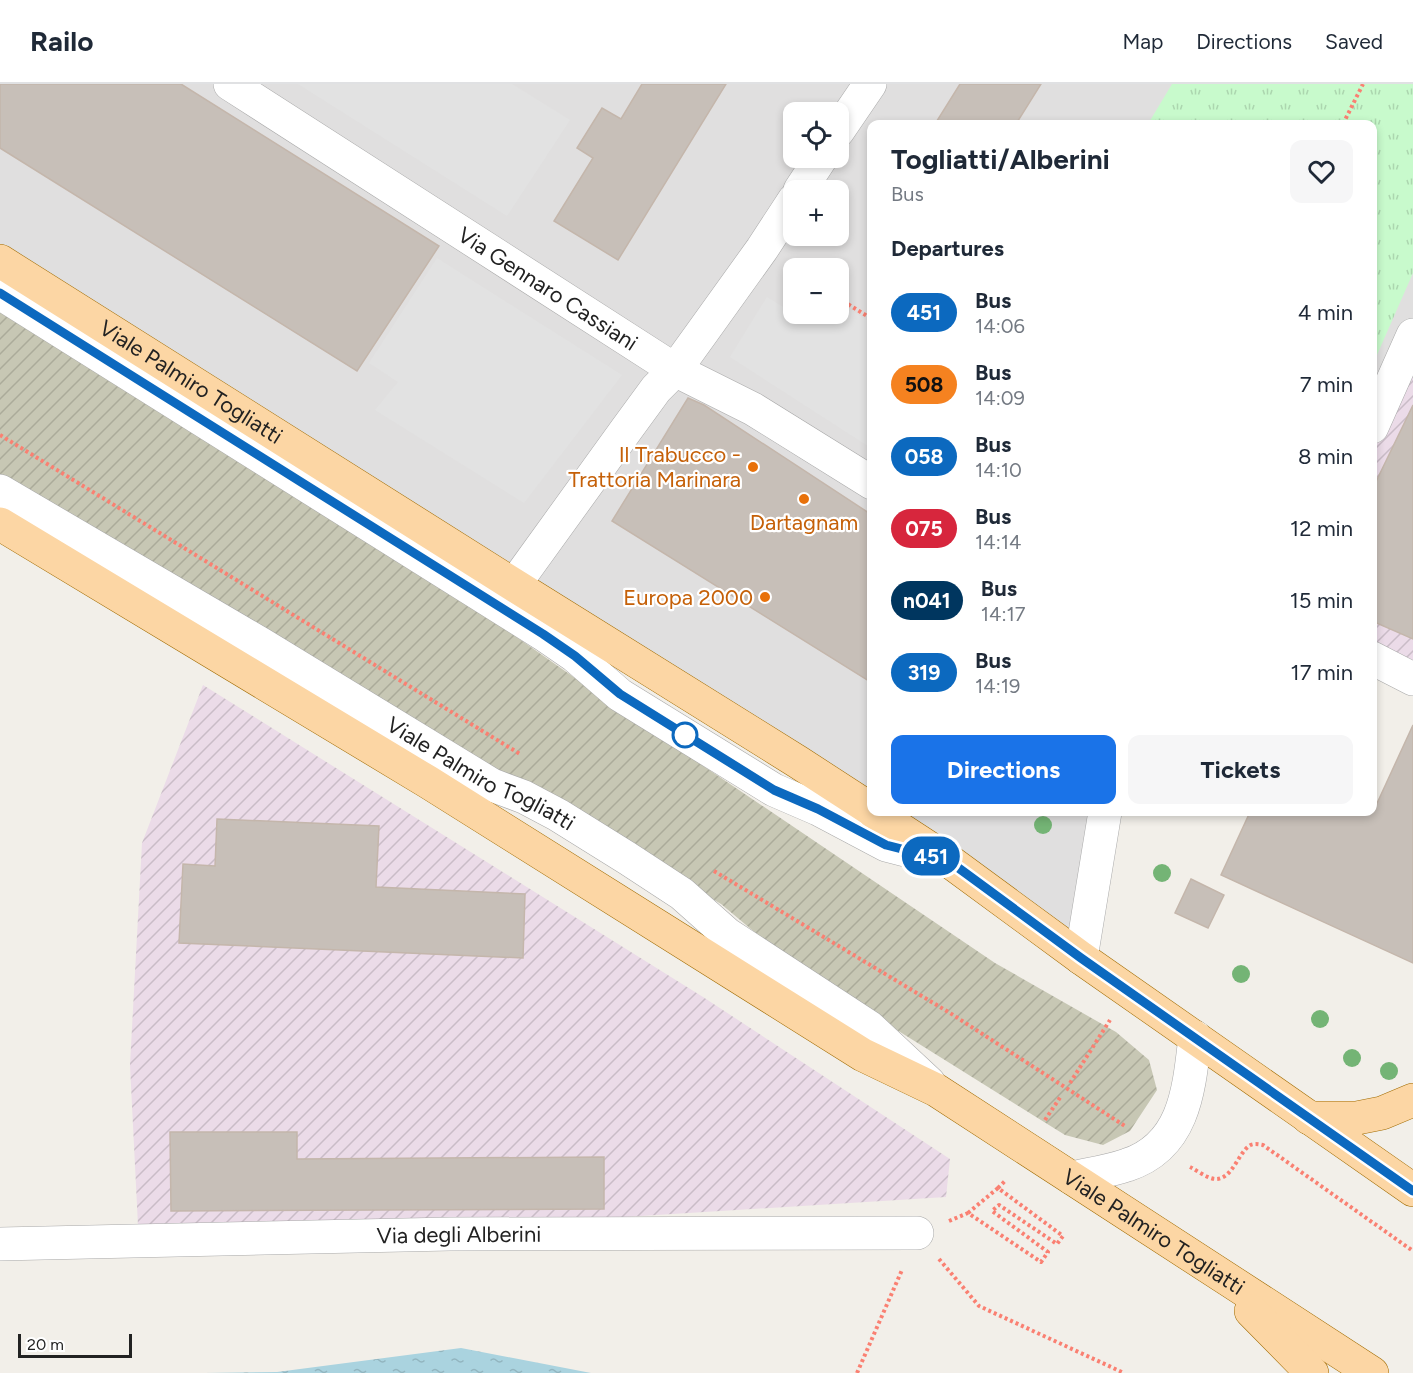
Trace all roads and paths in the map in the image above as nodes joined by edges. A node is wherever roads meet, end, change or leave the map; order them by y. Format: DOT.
graph roads {
  1 [pos="230,84"];
  2 [pos="870,84"];
  3 [pos="1363,84"];
  4 [pos="849,115"];
  5 [pos="1346,120"];
  6 [pos="783,217"];
  7 [pos="0,261"];
  8 [pos="0,293"];
  9 [pos="849,305"];
  10 [pos="867,317"];
  11 [pos="1413,335"];
  12 [pos="675,370"];
  13 [pos="1377,416"];
  14 [pos="0,435"];
  15 [pos="867,480"];
  16 [pos="0,491"];
  17 [pos="0,524"];
  18 [pos="514,585"];
  19 [pos="1377,661"];
  20 [pos="1413,679"];
  21 [pos="527,759"];
  22 [pos="867,807"];
  23 [pos="881,816"];
  24 [pos="1104,816"];
  25 [pos="949,861"];
  26 [pos="707,867"];
  27 [pos="1081,958"];
  28 [pos="1113,1016"];
  29 [pos="1195,1037"];
  30 [pos="1070,1083"];
  31 [pos="936,1089"];
  32 [pos="1061,1096"];
  33 [pos="1413,1100"];
  34 [pos="1310,1118"];
  35 [pos="1042,1125"];
  36 [pos="1159,1148"];
  37 [pos="1009,1176"];
  38 [pos="1072,1178"];
  39 [pos="998,1188"];
  40 [pos="1413,1191"];
  41 [pos="968,1213"];
  42 [pos="917,1233"];
  43 [pos="0,1244"];
  44 [pos="1413,1251"];
  45 [pos="1210,1269"];
  46 [pos="857,1373"];
  47 [pos="1124,1373"];
  48 [pos="1312,1373"];
  49 [pos="1372,1373"];
  1 -- 12 [label="street, Via Gennaro Cassiani"];
  2 -- 4 [label="street"];
  3 -- 5 [label="path"];
  6 -- 12 [label="street"];
  7 -- 18 [label="main road, Viale Palmiro Togliatti"];
  8 -- 25 [label="street, Viale Palmiro Togliatti"];
  9 -- 10 [label="path"];
  11 -- 13 [label="street"];
  12 -- 15 [label="street, Via Gennaro Cassiani"];
  12 -- 18 [label="street"];
  14 -- 21 [label="path"];
  16 -- 31 [label="street, Viale Palmiro Togliatti"];
  17 -- 31 [label="main road, Viale Palmiro Togliatti"];
  18 -- 22 [label="main road, Viale Palmiro Togliatti"];
  19 -- 20 [label="street"];
  23 -- 25 [label="main road, Viale Palmiro Togliatti"];
  24 -- 27 [label="street"];
  25 -- 27 [label="main road, Viale Palmiro Togliatti"];
  26 -- 36 [label="path"];
  27 -- 29 [label="main road, Viale Palmiro Togliatti"];
  28 -- 30 [label="path"];
  29 -- 34 [label="main road, Viale Palmiro Togliatti"];
  29 -- 36 [label="street"];
  31 -- 38 [label="main road, Viale Palmiro Togliatti"];
  32 -- 35 [label="path"];
  33 -- 34 [label="main road"];
  34 -- 40 [label="main road, Viale Palmiro Togliatti"];
  36 -- 38 [label="street"];
  36 -- 44 [label="path"];
  37 -- 39 [label="path"];
  38 -- 45 [label="main road, Viale Palmiro Togliatti"];
  39 -- 41 [label="path"];
  39 -- 41 [label="path"];
  41 -- 42 [label="path"];
  42 -- 43 [label="street, Via degli Alberini"];
  42 -- 46 [label="path"];
  42 -- 47 [label="path"];
  45 -- 48 [label="main road"];
  45 -- 49 [label="main road, Viale Palmiro Togliatti"];
}
